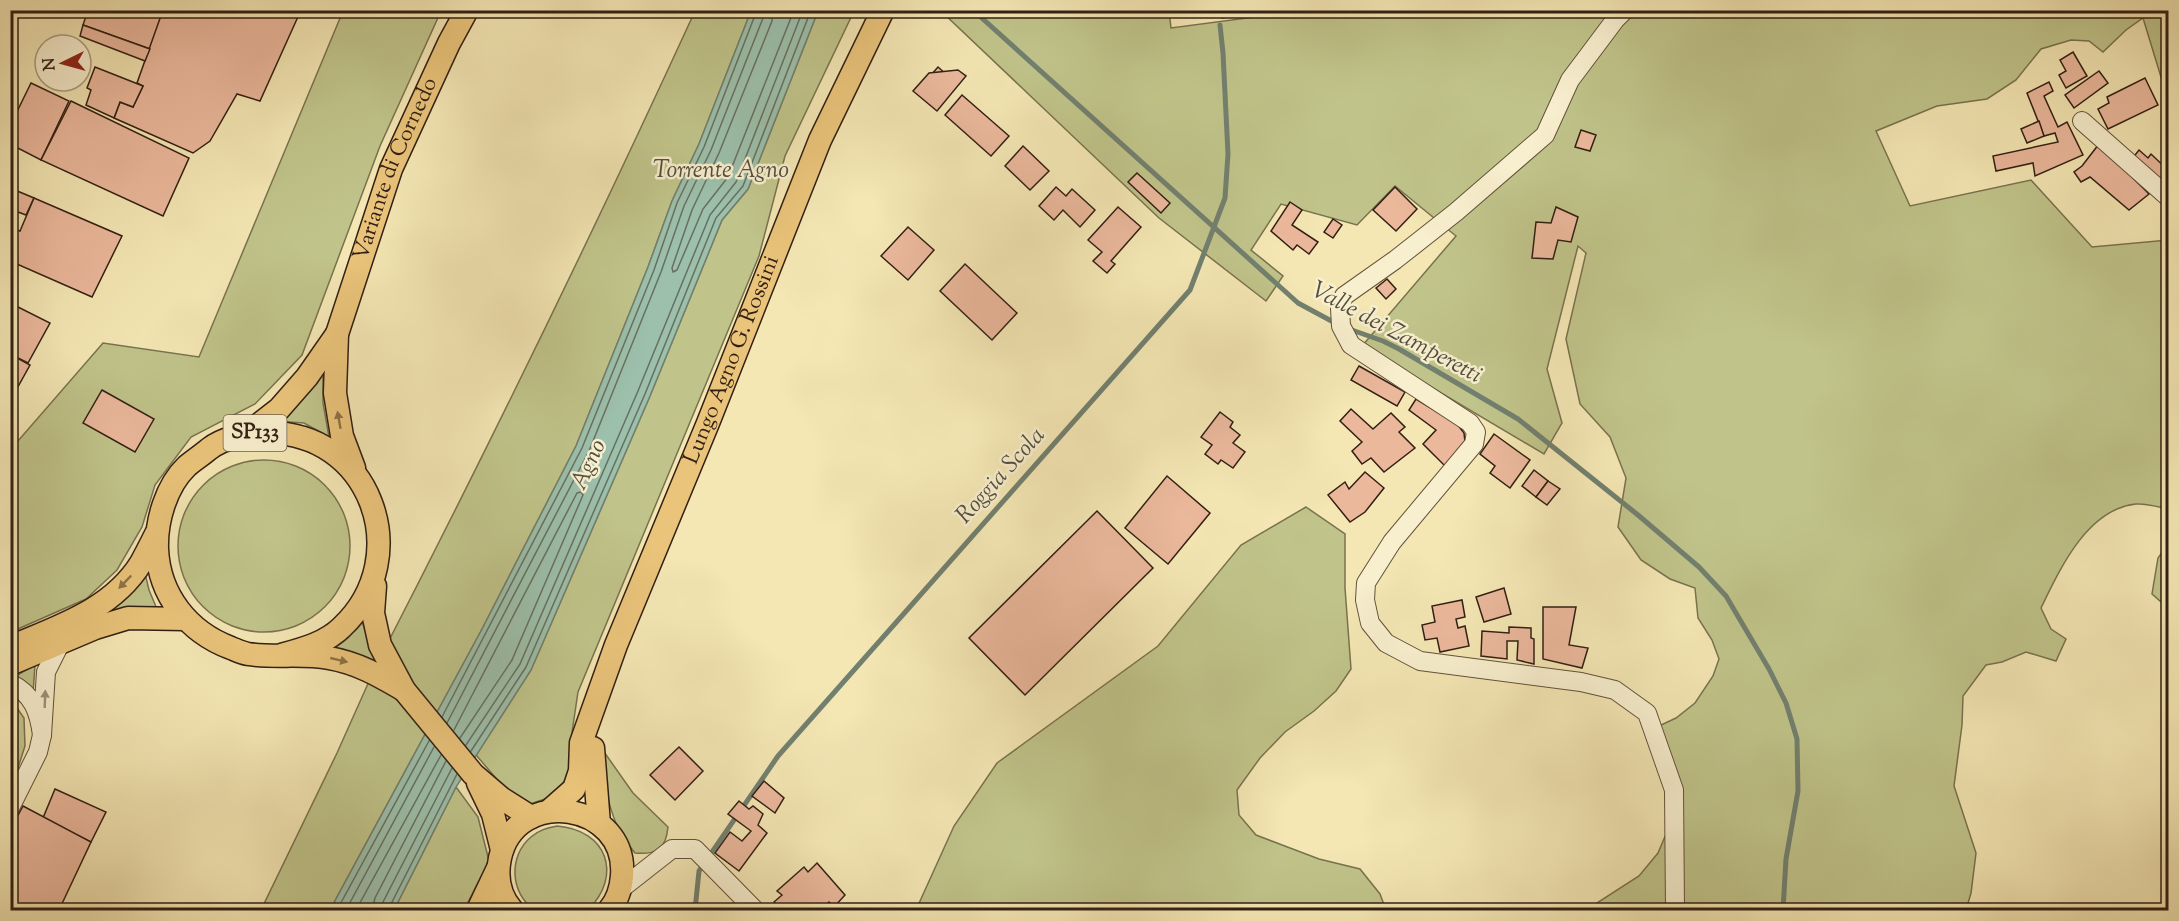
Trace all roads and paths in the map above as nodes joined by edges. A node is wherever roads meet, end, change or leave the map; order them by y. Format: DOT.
graph roads {
  1 [pos="467,10"];
  2 [pos="883,10"];
  3 [pos="1625,10"];
  4 [pos="2082,121"];
  5 [pos="2169,197"];
  6 [pos="337,334"];
  7 [pos="248,433"];
  8 [pos="357,476"];
  9 [pos="156,533"];
  10 [pos="376,572"];
  11 [pos="185,619"];
  12 [pos="60,644"];
  13 [pos="10,647"];
  14 [pos="281,656"];
  15 [pos="10,664"];
  16 [pos="10,683"];
  17 [pos="404,690"];
  18 [pos="591,714"];
  19 [pos="42,735"];
  20 [pos="497,806"];
  21 [pos="10,808"];
  22 [pos="540,814"];
  23 [pos="599,824"];
  24 [pos="618,851"];
  25 [pos="500,859"];
  26 [pos="656,860"];
  27 [pos="621,889"];
  28 [pos="478,910"];
  29 [pos="512,910"];
  30 [pos="609,910"];
  31 [pos="755,910"];
  32 [pos="1675,910"];
  1 -- 6 [label="main road, Variante di Cornedo / SP133"];
  2 -- 18 [label="main road, Lungo Agno G. Rossini"];
  3 -- 32 [label="street"];
  4 -- 5 [label="street"];
  6 -- 7 [label="main road, SP133"];
  8 -- 6 [label="main road, SP133, one-way"];
  7 -- 8 [label="main road, SP133"];
  7 -- 9 [label="main road, SP133"];
  8 -- 10 [label="main road, SP133"];
  9 -- 11 [label="main road, SP133"];
  9 -- 13 [label="main road, SP133, one-way"];
  10 -- 14 [label="main road, SP133"];
  10 -- 17 [label="main road"];
  11 -- 12 [label="main road"];
  11 -- 14 [label="main road, SP133"];
  12 -- 15 [label="main road"];
  19 -- 12 [label="street, one-way"];
  14 -- 17 [label="main road, one-way"];
  16 -- 19 [label="street"];
  17 -- 20 [label="main road"];
  18 -- 22 [label="main road, Lungo Agno G. Rossini"];
  18 -- 23 [label="main road, Lungo Agno G. Rossini"];
  19 -- 21 [label="street"];
  20 -- 22 [label="main road"];
  20 -- 25 [label="main road"];
  22 -- 23 [label="main road, Lungo Agno G. Rossini"];
  22 -- 25 [label="main road, Lungo Agno G. Rossini"];
  23 -- 24 [label="main road, Lungo Agno G. Rossini"];
  24 -- 26 [label="street"];
  24 -- 27 [label="main road, Lungo Agno G. Rossini"];
  25 -- 28 [label="main road, Lungo Agno G. Rossini"];
  25 -- 29 [label="main road"];
  26 -- 27 [label="street"];
  26 -- 31 [label="street"];
  27 -- 30 [label="main road"];
}
